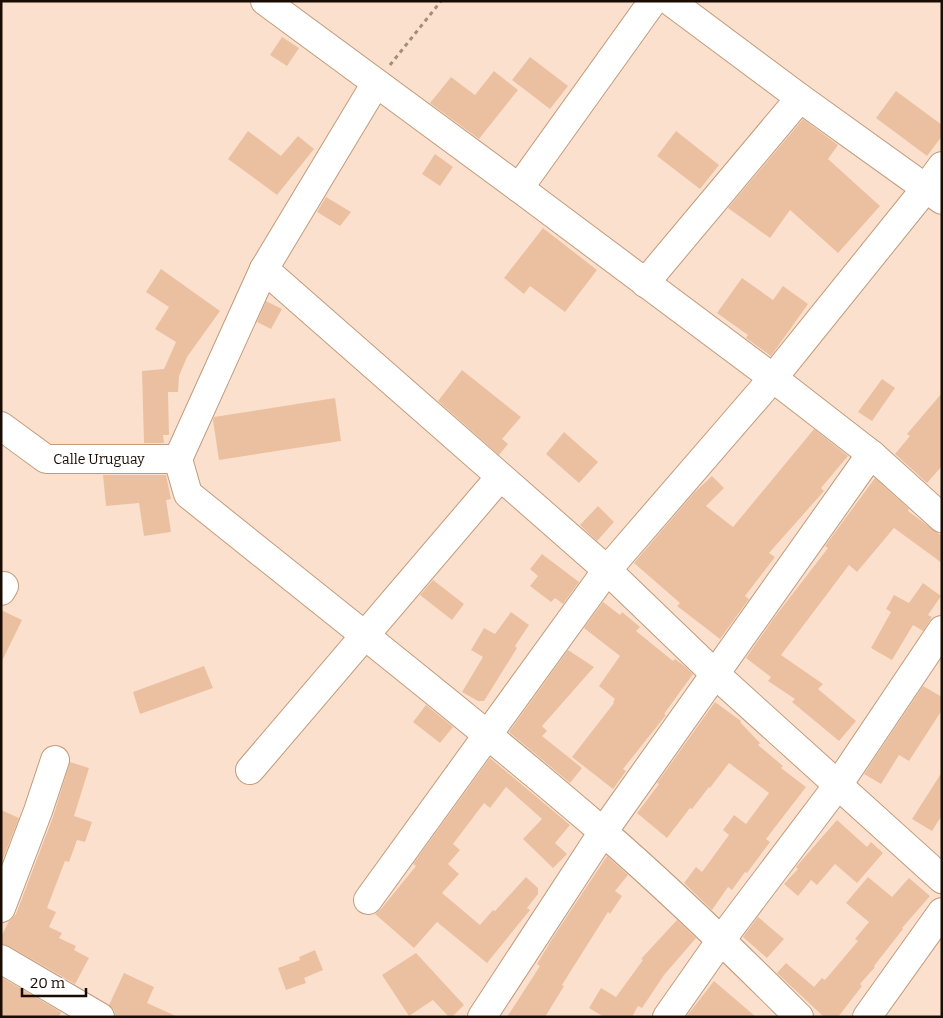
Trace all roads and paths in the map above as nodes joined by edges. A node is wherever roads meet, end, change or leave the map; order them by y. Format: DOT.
graph roads {
  1 [pos="265,1"];
  2 [pos="441,1"];
  3 [pos="653,1"];
  4 [pos="670,1"];
  5 [pos="376,83"];
  6 [pos="800,98"];
  7 [pos="942,166"];
  8 [pos="519,188"];
  9 [pos="934,194"];
  10 [pos="264,269"];
  11 [pos="645,283"];
  12 [pos="773,378"];
  13 [pos="1,426"];
  14 [pos="871,454"];
  15 [pos="178,459"];
  16 [pos="500,477"];
  17 [pos="942,518"];
  18 [pos="607,570"];
  19 [pos="942,630"];
  20 [pos="364,635"];
  21 [pos="714,673"];
  22 [pos="487,734"];
  23 [pos="55,760"];
  24 [pos="250,770"];
  25 [pos="838,785"];
  26 [pos="603,832"];
  27 [pos="942,879"];
  28 [pos="368,900"];
  29 [pos="1,908"];
  30 [pos="942,912"];
  31 [pos="722,940"];
  32 [pos="1,959"];
  33 [pos="100,1017"];
  34 [pos="482,1017"];
  35 [pos="667,1017"];
  36 [pos="799,1017"];
  37 [pos="867,1017"];
  1 -- 5 [label="street"];
  2 -- 5 [label="path"];
  3 -- 8 [label="street"];
  4 -- 6 [label="street"];
  5 -- 8 [label="street"];
  5 -- 10 [label="street"];
  6 -- 9 [label="street"];
  6 -- 11 [label="street"];
  7 -- 9 [label="street"];
  8 -- 11 [label="street"];
  9 -- 12 [label="street"];
  10 -- 15 [label="street"];
  10 -- 16 [label="street"];
  11 -- 12 [label="street"];
  12 -- 14 [label="street"];
  12 -- 18 [label="street"];
  13 -- 15 [label="street, Calle Uruguay"];
  14 -- 17 [label="street"];
  14 -- 21 [label="street"];
  15 -- 20 [label="street"];
  16 -- 18 [label="street"];
  16 -- 20 [label="street"];
  18 -- 21 [label="street"];
  18 -- 22 [label="street"];
  19 -- 25 [label="street"];
  20 -- 22 [label="street"];
  20 -- 24 [label="street"];
  21 -- 25 [label="street"];
  21 -- 26 [label="street"];
  22 -- 26 [label="street"];
  22 -- 28 [label="street"];
  23 -- 29 [label="street"];
  25 -- 27 [label="street"];
  25 -- 31 [label="street"];
  26 -- 31 [label="street"];
  26 -- 34 [label="street"];
  30 -- 37 [label="street"];
  31 -- 35 [label="street"];
  31 -- 36 [label="street"];
  32 -- 33 [label="street"];
}
